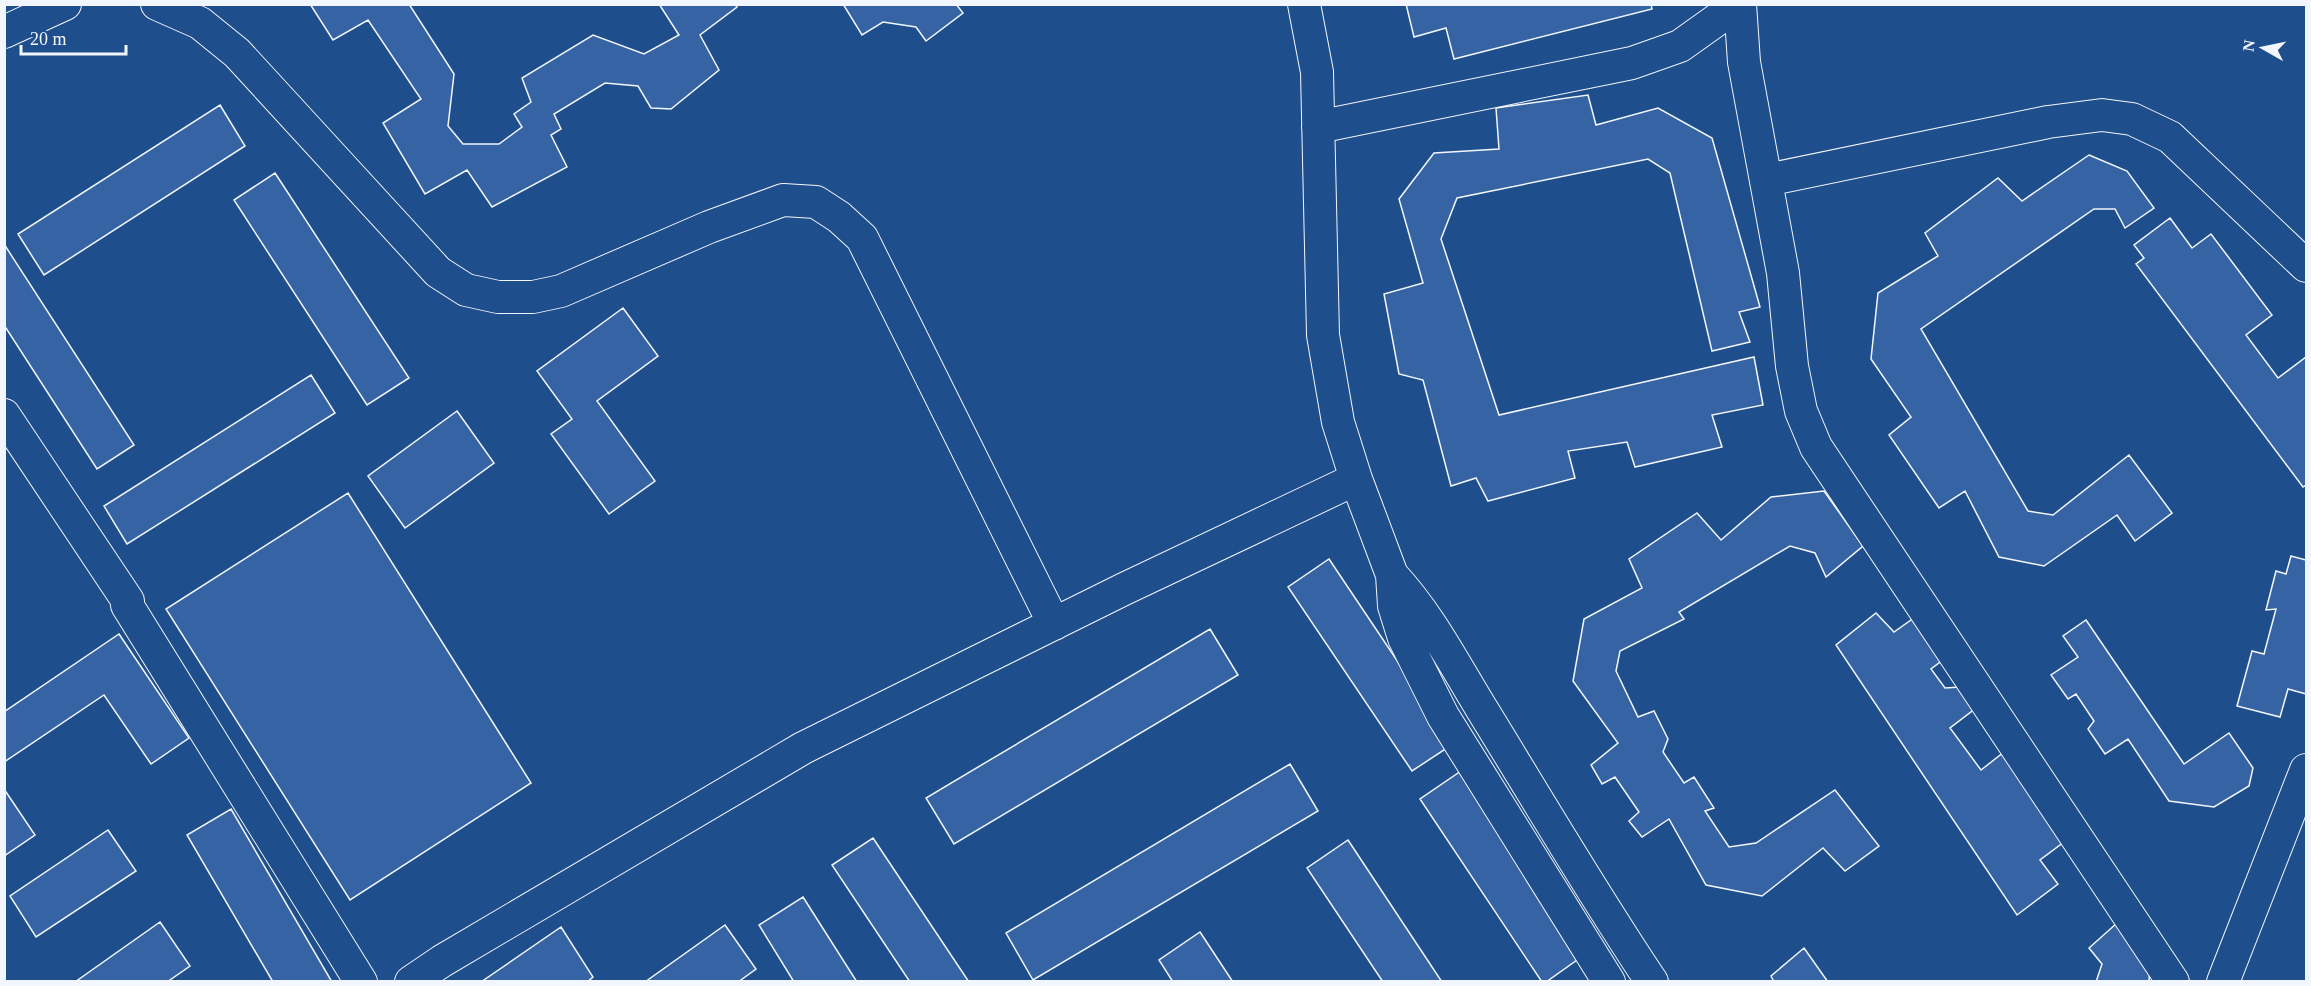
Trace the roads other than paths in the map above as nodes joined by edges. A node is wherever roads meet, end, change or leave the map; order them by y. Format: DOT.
graph roads {
  1 [pos="65,4"];
  2 [pos="157,4"];
  3 [pos="1304,4"];
  4 [pos="1740,4"];
  5 [pos="4,32"];
  6 [pos="1318,127"];
  7 [pos="1767,180"];
  8 [pos="2307,266"];
  9 [pos="4,415"];
  10 [pos="1356,478"];
  11 [pos="1392,575"];
  12 [pos="1054,624"];
  13 [pos="2306,774"];
  14 [pos="1595,977"];
  15 [pos="361,981"];
  16 [pos="411,981"];
  17 [pos="1652,981"];
  18 [pos="2173,981"];
  19 [pos="2223,981"];
  1 -- 5 [label="street"];
  2 -- 12 [label="street"];
  3 -- 6 [label="street"];
  4 -- 6 [label="street"];
  4 -- 7 [label="street"];
  6 -- 10 [label="street"];
  7 -- 8 [label="street"];
  7 -- 18 [label="street"];
  9 -- 15 [label="street"];
  10 -- 11 [label="street"];
  10 -- 12 [label="street"];
  11 -- 14 [label="street"];
  11 -- 17 [label="street"];
  12 -- 16 [label="street"];
  13 -- 19 [label="street"];
}
